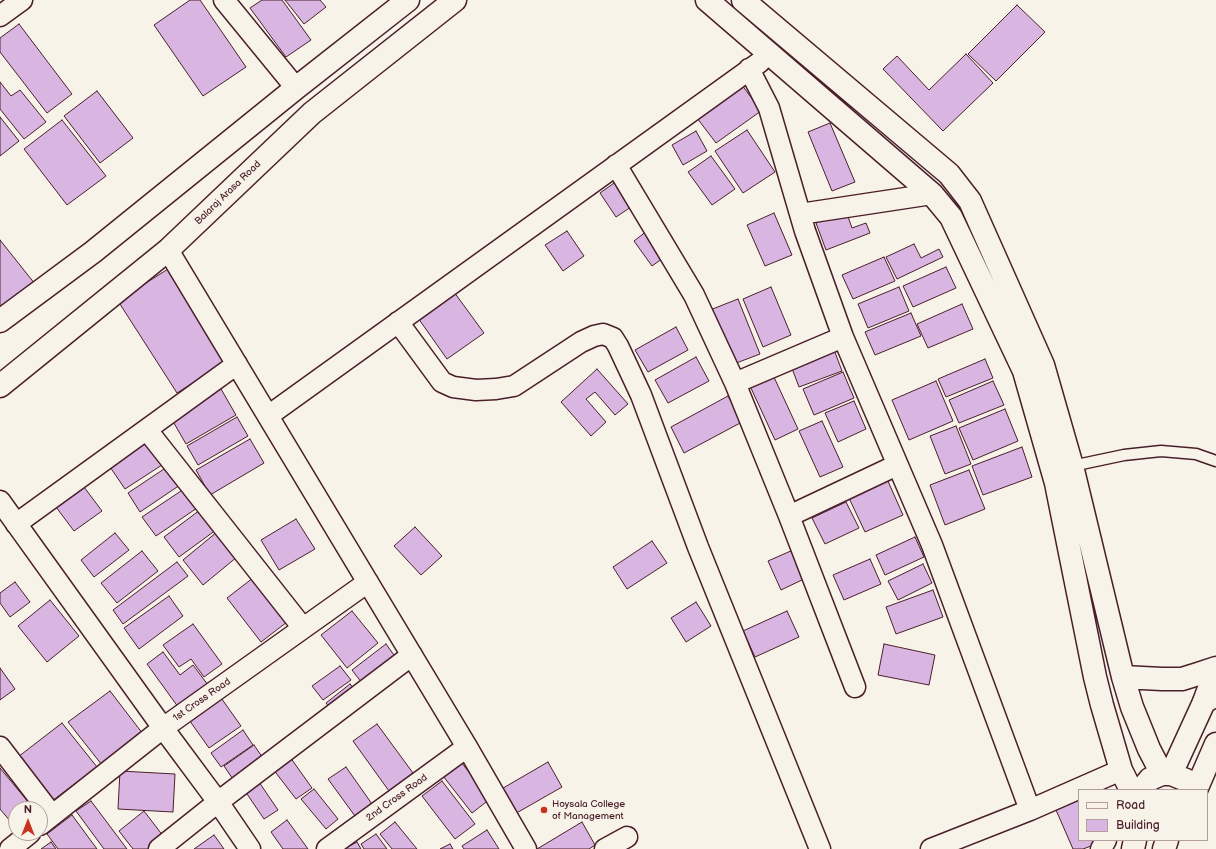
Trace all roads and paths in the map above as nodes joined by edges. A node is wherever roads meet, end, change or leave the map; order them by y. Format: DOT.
graph roads {
  1 [pos="22,0"];
  2 [pos="224,0"];
  3 [pos="408,0"];
  4 [pos="455,0"];
  5 [pos="707,0"];
  6 [pos="743,0"];
  7 [pos="0,16"];
  8 [pos="770,54"];
  9 [pos="749,69"];
  10 [pos="296,88"];
  11 [pos="616,165"];
  12 [pos="932,194"];
  13 [pos="800,214"];
  14 [pos="168,250"];
  15 [pos="0,320"];
  16 [pos="398,322"];
  17 [pos="843,337"];
  18 [pos="237,364"];
  19 [pos="735,384"];
  20 [pos="0,386"];
  21 [pos="268,416"];
  22 [pos="146,430"];
  23 [pos="1216,461"];
  24 [pos="897,465"];
  25 [pos="1072,466"];
  26 [pos="0,501"];
  27 [pos="789,516"];
  28 [pos="16,524"];
  29 [pos="368,582"];
  30 [pos="303,628"];
  31 [pos="412,655"];
  32 [pos="1216,668"];
  33 [pos="1123,677"];
  34 [pos="855,686"];
  35 [pos="1210,698"];
  36 [pos="163,728"];
  37 [pos="1216,744"];
  38 [pos="0,747"];
  39 [pos="467,747"];
  40 [pos="1121,770"];
  41 [pos="1167,774"];
  42 [pos="1132,789"];
  43 [pos="1135,789"];
  44 [pos="1192,789"];
  45 [pos="1196,789"];
  46 [pos="34,801"];
  47 [pos="218,802"];
  48 [pos="1030,810"];
  49 [pos="48,818"];
  50 [pos="628,837"];
  51 [pos="20,841"];
  52 [pos="10,849"];
  53 [pos="159,849"];
  54 [pos="250,849"];
  55 [pos="327,849"];
  56 [pos="526,849"];
  57 [pos="605,849"];
  58 [pos="820,849"];
  59 [pos="932,849"];
  1 -- 7 [label="street"];
  2 -- 10 [label="street"];
  3 -- 10 [label="main road"];
  4 -- 14 [label="main road, Balaraj Arasa Road"];
  5 -- 8 [label="main road"];
  6 -- 25 [label="main road"];
  8 -- 9 [label="street"];
  8 -- 12 [label="main road"];
  9 -- 11 [label="street"];
  9 -- 13 [label="street"];
  10 -- 15 [label="main road"];
  11 -- 16 [label="street"];
  11 -- 19 [label="street"];
  12 -- 13 [label="street"];
  12 -- 40 [label="main road"];
  13 -- 17 [label="street"];
  14 -- 18 [label="street"];
  14 -- 20 [label="main road, Balaraj Arasa Road"];
  16 -- 21 [label="street"];
  16 -- 58 [label="street"];
  17 -- 19 [label="street"];
  17 -- 24 [label="street"];
  18 -- 21 [label="street"];
  18 -- 22 [label="street"];
  19 -- 27 [label="street"];
  21 -- 29 [label="street"];
  22 -- 28 [label="street"];
  22 -- 30 [label="street"];
  23 -- 25 [label="lane"];
  24 -- 27 [label="street"];
  24 -- 48 [label="street"];
  25 -- 33 [label="main road"];
  26 -- 28 [label="street"];
  27 -- 34 [label="street"];
  28 -- 36 [label="street"];
  29 -- 30 [label="street, 1st Cross Road"];
  29 -- 31 [label="street"];
  30 -- 36 [label="street, 1st Cross Road"];
  31 -- 39 [label="street"];
  31 -- 47 [label="street"];
  32 -- 33 [label="main road"];
  32 -- 35 [label="main road"];
  33 -- 41 [label="main road"];
  35 -- 41 [label="main road"];
  36 -- 47 [label="street"];
  36 -- 49 [label="street, 1st Cross Road"];
  37 -- 45 [label="main road"];
  38 -- 46 [label="street"];
  39 -- 55 [label="street, 2nd Cross Road"];
  39 -- 56 [label="street"];
  40 -- 42 [label="main road"];
  40 -- 48 [label="street"];
  41 -- 43 [label="main road"];
  41 -- 44 [label="main road"];
  47 -- 53 [label="street"];
  47 -- 54 [label="street"];
  48 -- 59 [label="street"];
  50 -- 57 [label="street"];
  51 -- 52 [label="street"];
}
